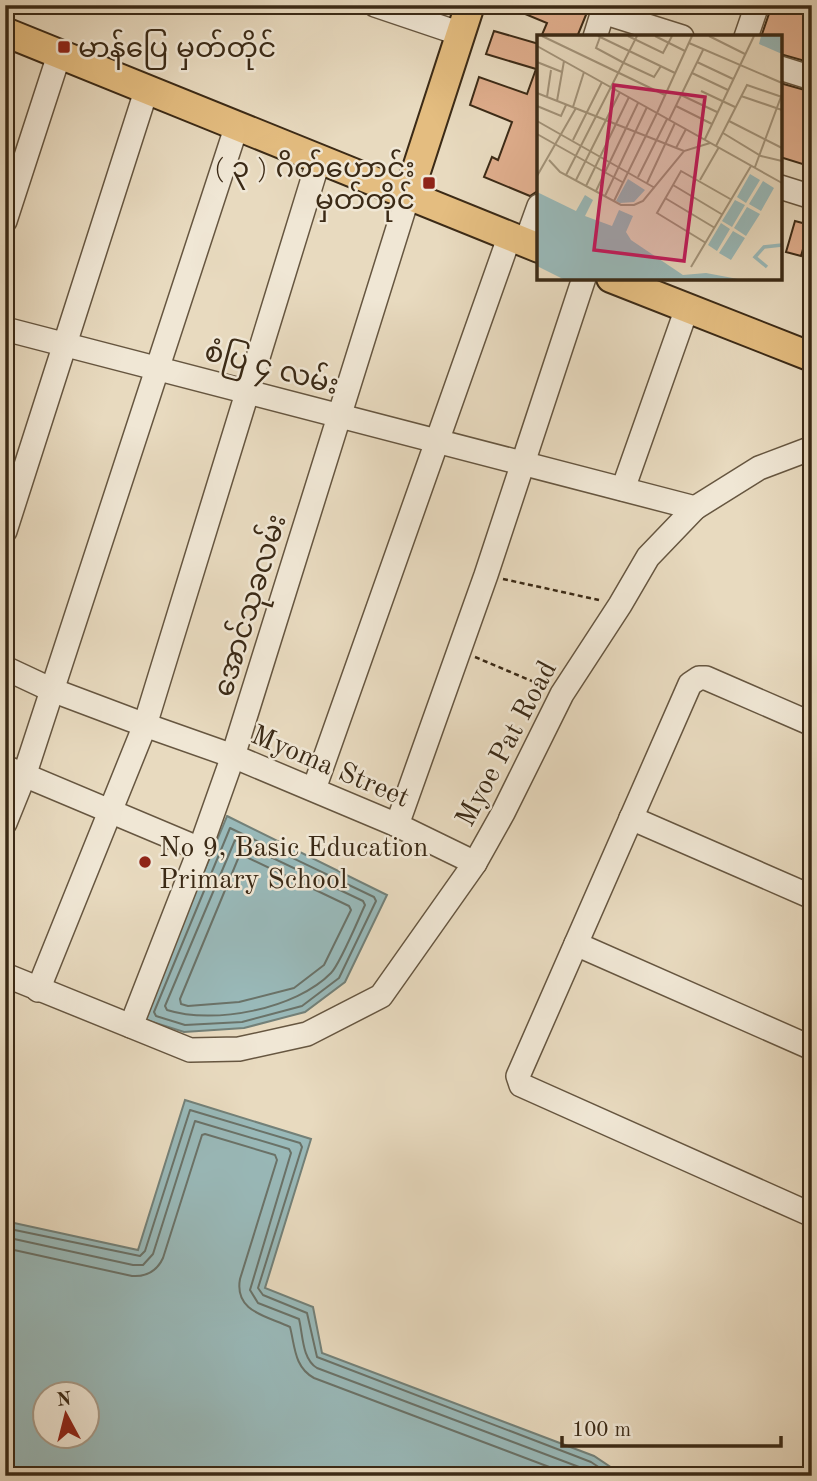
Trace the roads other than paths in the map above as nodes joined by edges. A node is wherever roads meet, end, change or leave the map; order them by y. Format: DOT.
graph roads {
  1 [pos="375,5"];
  2 [pos="470,5"];
  3 [pos="757,5"];
  4 [pos="604,8"];
  5 [pos="5,32"];
  6 [pos="461,34"];
  7 [pos="596,35"];
  8 [pos="677,35"];
  9 [pos="747,35"];
  10 [pos="59,55"];
  11 [pos="782,69"];
  12 [pos="812,78"];
  13 [pos="147,88"];
  14 [pos="237,125"];
  15 [pos="319,159"];
  16 [pos="782,188"];
  17 [pos="408,196"];
  18 [pos="812,197"];
  19 [pos="537,211"];
  20 [pos="5,221"];
  21 [pos="525,242"];
  22 [pos="583,280"];
  23 [pos="616,280"];
  24 [pos="687,308"];
  25 [pos="5,328"];
  26 [pos="65,344"];
  27 [pos="812,357"];
  28 [pos="157,368"];
  29 [pos="248,392"];
  30 [pos="340,415"];
  31 [pos="437,441"];
  32 [pos="812,448"];
  33 [pos="523,463"];
  34 [pos="623,489"];
  35 [pos="695,508"];
  36 [pos="5,531"];
  37 [pos="5,668"];
  38 [pos="52,690"];
  39 [pos="812,724"];
  40 [pos="145,725"];
  41 [pos="233,756"];
  42 [pos="15,772"];
  43 [pos="314,789"];
  44 [pos="111,811"];
  45 [pos="631,818"];
  46 [pos="5,823"];
  47 [pos="397,825"];
  48 [pos="200,849"];
  49 [pos="475,863"];
  50 [pos="812,897"];
  51 [pos="576,944"];
  52 [pos="5,975"];
  53 [pos="38,990"];
  54 [pos="131,1026"];
  55 [pos="812,1048"];
  56 [pos="812,1215"];
  1 -- 6 [label="street"];
  2 -- 6 [label="main road"];
  3 -- 9 [label="street"];
  4 -- 7 [label="street"];
  4 -- 8 [label="street"];
  5 -- 10 [label="main road"];
  6 -- 17 [label="main road"];
  10 -- 13 [label="main road"];
  10 -- 20 [label="street"];
  11 -- 12 [label="street"];
  13 -- 14 [label="main road"];
  13 -- 26 [label="street"];
  14 -- 15 [label="main road"];
  14 -- 28 [label="street"];
  15 -- 17 [label="main road"];
  15 -- 29 [label="street"];
  16 -- 18 [label="street"];
  17 -- 21 [label="main road"];
  17 -- 30 [label="street, အောင်သုခလမ်း"];
  19 -- 21 [label="street"];
  21 -- 31 [label="street"];
  22 -- 33 [label="street"];
  23 -- 24 [label="main road"];
  24 -- 27 [label="main road"];
  24 -- 34 [label="street"];
  25 -- 26 [label="street, စံပြ ၄ လမ်း"];
  26 -- 28 [label="street, စံပြ ၄ လမ်း"];
  26 -- 36 [label="street"];
  28 -- 29 [label="street, စံပြ ၄ လမ်း"];
  28 -- 38 [label="street"];
  29 -- 30 [label="street, စံပြ ၄ လမ်း"];
  29 -- 40 [label="street"];
  30 -- 31 [label="street, စံပြ ၄ လမ်း"];
  30 -- 41 [label="street, အောင်သုခလမ်း"];
  31 -- 33 [label="street, စံပြ ၄ လမ်း"];
  31 -- 43 [label="street"];
  32 -- 35 [label="street, Myoe Pat Road"];
  33 -- 34 [label="street, စံပြ ၄ လမ်း"];
  33 -- 47 [label="street"];
  34 -- 35 [label="street, စံပြ ၄ လမ်း"];
  35 -- 49 [label="street, Myoe Pat Road"];
  37 -- 38 [label="street, Myoma Street"];
  38 -- 40 [label="street, Myoma Street"];
  38 -- 42 [label="street"];
  39 -- 45 [label="street"];
  40 -- 41 [label="street, Myoma Street"];
  40 -- 44 [label="street"];
  41 -- 43 [label="street, Myoma Street"];
  41 -- 48 [label="street, အောင်သုခလမ်း"];
  42 -- 44 [label="street"];
  42 -- 46 [label="street"];
  43 -- 47 [label="street, Myoma Street"];
  44 -- 48 [label="street"];
  44 -- 53 [label="street"];
  45 -- 50 [label="street"];
  45 -- 51 [label="street"];
  47 -- 49 [label="street, Myoma Street"];
  48 -- 54 [label="street, အောင်သုခလမ်း"];
  49 -- 54 [label="street, Myoe Pat Road"];
  51 -- 55 [label="street"];
  51 -- 56 [label="street"];
  52 -- 53 [label="street, Myoe Pat Road"];
  53 -- 54 [label="street, Myoe Pat Road"];
}
